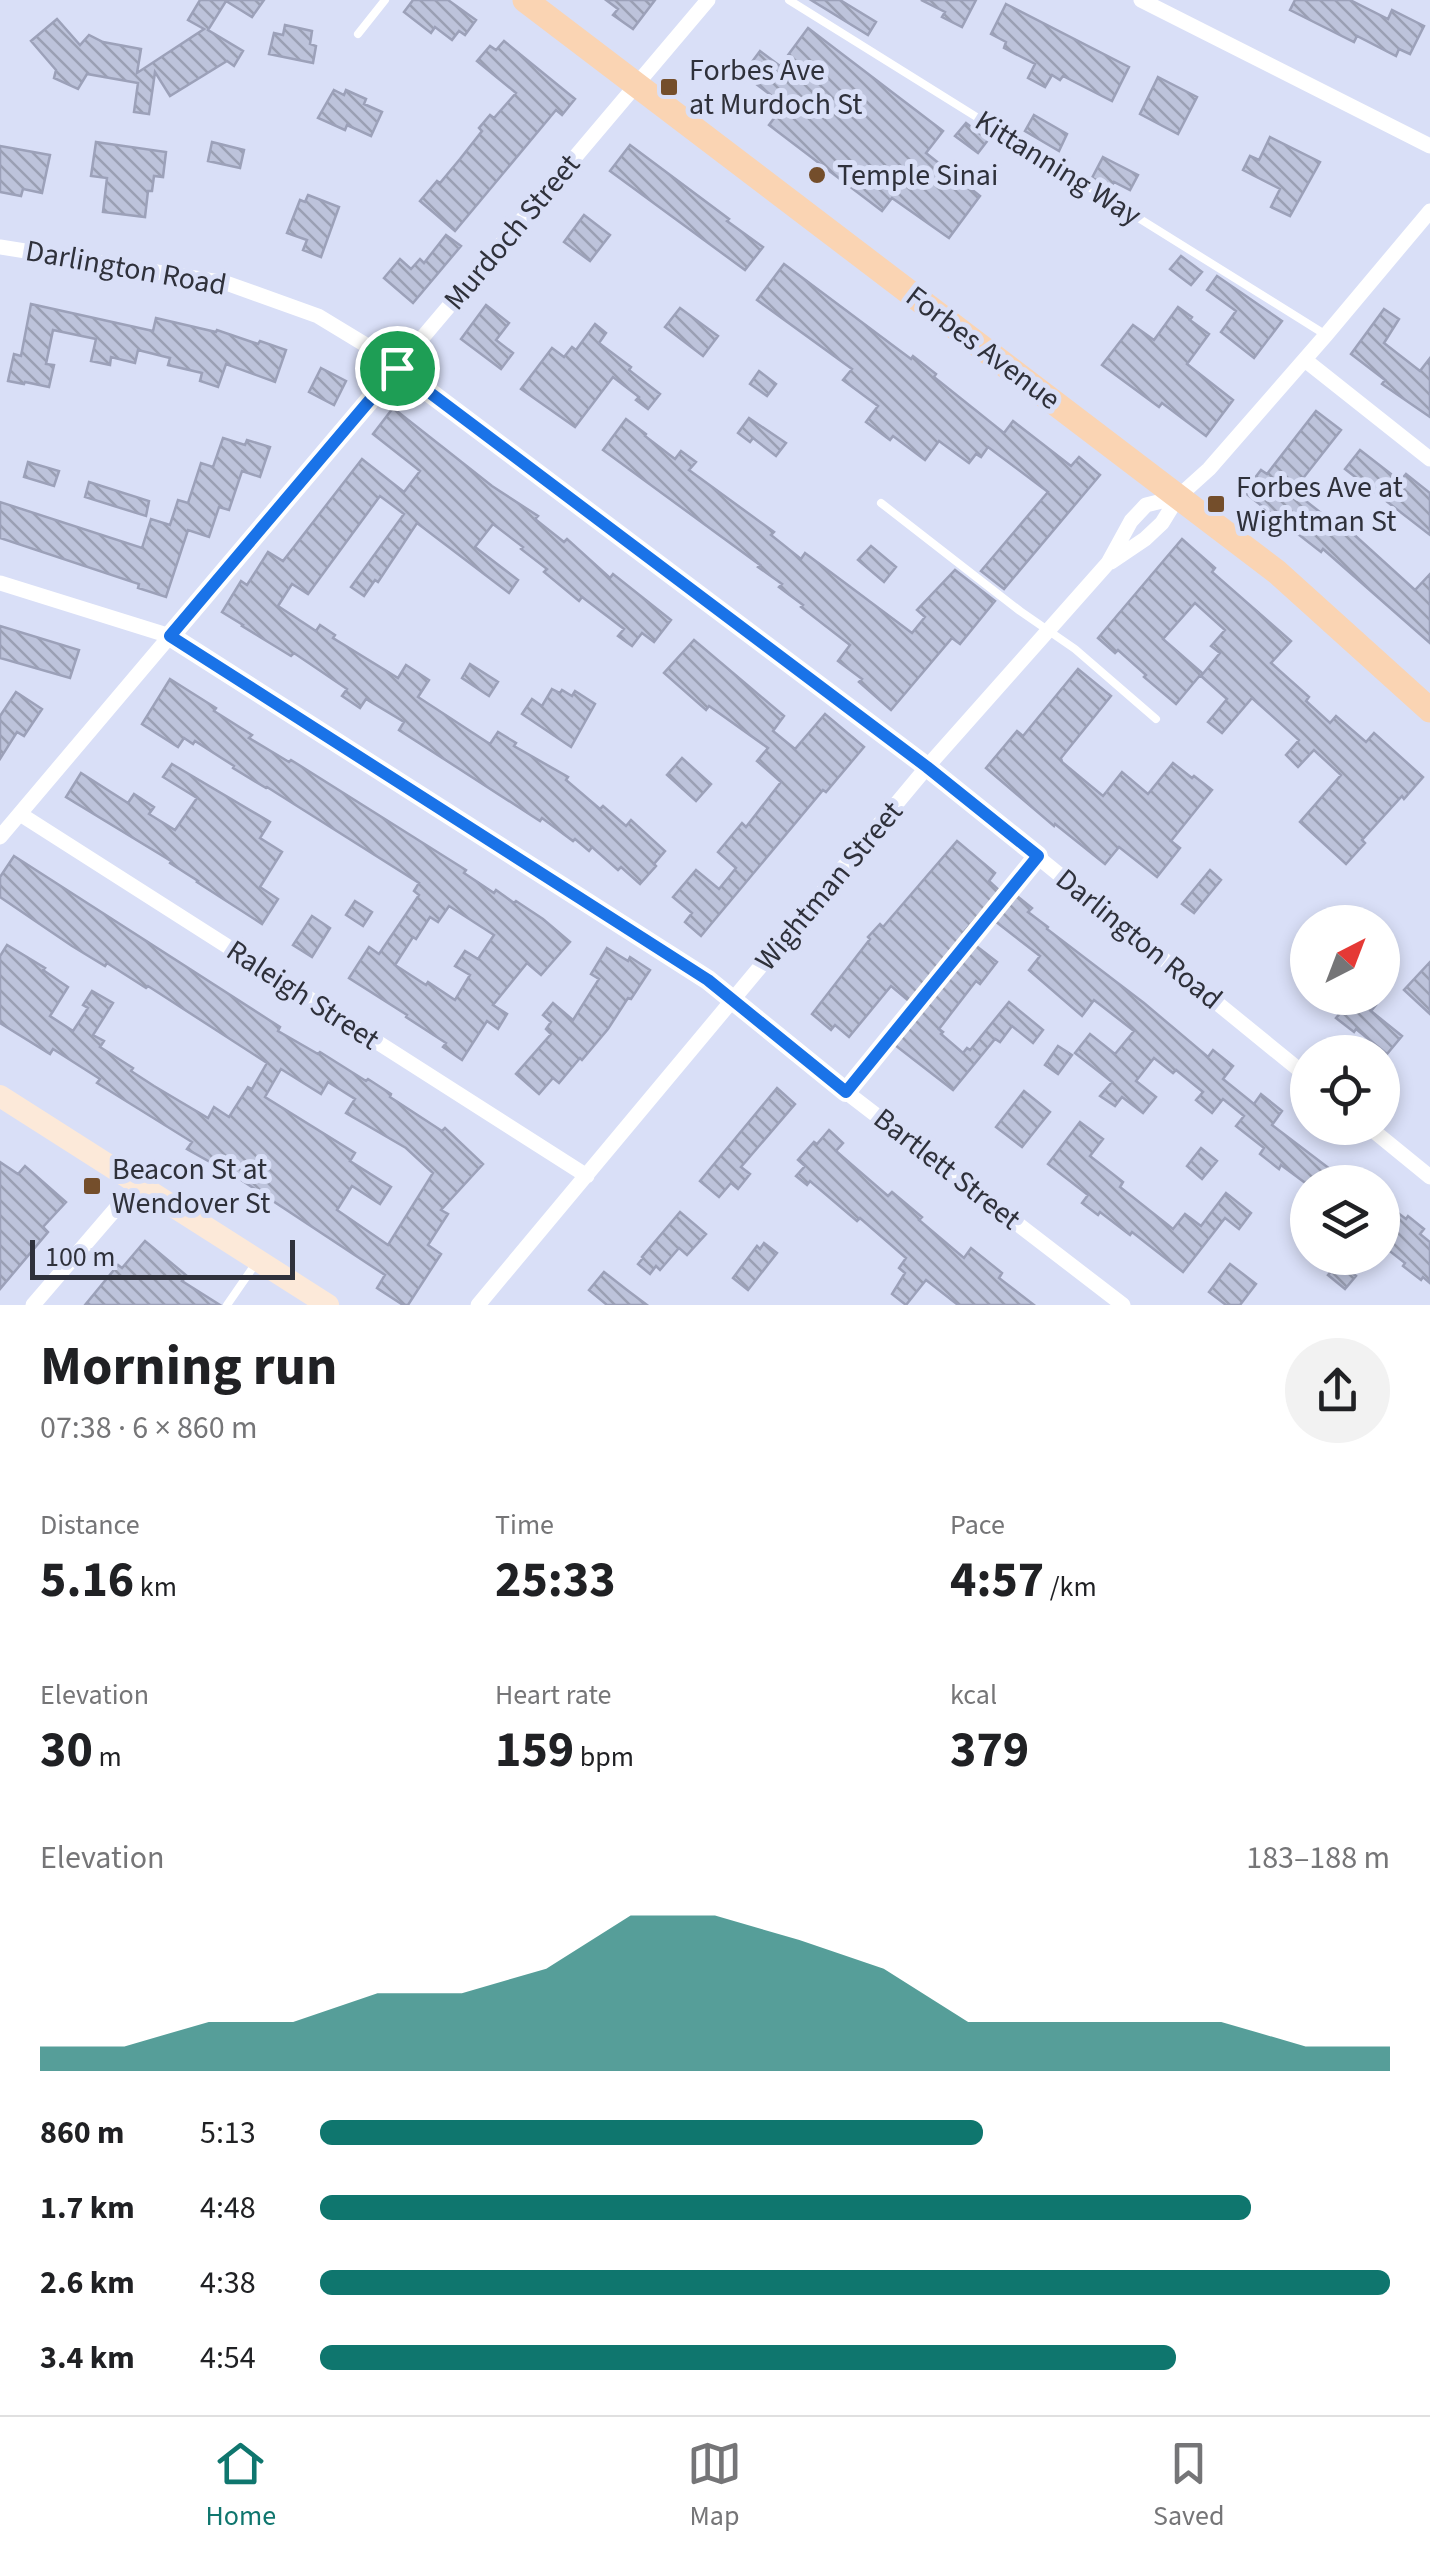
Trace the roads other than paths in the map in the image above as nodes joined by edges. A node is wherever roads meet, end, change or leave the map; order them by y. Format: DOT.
graph roads {
  1 [pos="384,0"];
  2 [pos="525,0"];
  3 [pos="708,0"];
  4 [pos="790,0"];
  5 [pos="1140,0"];
  6 [pos="358,34"];
  7 [pos="636,84"];
  8 [pos="1430,146"];
  9 [pos="1430,212"];
  10 [pos="0,247"];
  11 [pos="1326,335"];
  12 [pos="1304,360"];
  13 [pos="397,368"];
  14 [pos="1430,459"];
  15 [pos="1178,497"];
  16 [pos="881,503"];
  17 [pos="1108,563"];
  18 [pos="0,583"];
  19 [pos="1048,629"];
  20 [pos="170,636"];
  21 [pos="1430,710"];
  22 [pos="1156,719"];
  23 [pos="927,767"];
  24 [pos="20,814"];
  25 [pos="0,837"];
  26 [pos="1038,856"];
  27 [pos="734,1000"];
  28 [pos="1290,1062"];
  29 [pos="846,1092"];
  30 [pos="0,1096"];
  31 [pos="1391,1145"];
  32 [pos="586,1176"];
  33 [pos="1430,1177"];
  34 [pos="138,1184"];
  35 [pos="259,1260"];
  36 [pos="33,1305"];
  37 [pos="227,1305"];
  38 [pos="328,1305"];
  39 [pos="478,1305"];
  40 [pos="1122,1305"];
  1 -- 6 [label="lane"];
  2 -- 7 [label="main road, Forbes Avenue"];
  3 -- 7 [label="street, Murdoch Street"];
  4 -- 11 [label="lane, Kittanning Way"];
  5 -- 8 [label="street"];
  7 -- 13 [label="street, Murdoch Street"];
  7 -- 15 [label="main road, Forbes Avenue"];
  9 -- 11 [label="street, Wightman Street"];
  10 -- 13 [label="street, Darlington Road"];
  11 -- 12 [label="street, Wightman Street"];
  12 -- 14 [label="street"];
  12 -- 15 [label="street, Wightman Street"];
  13 -- 20 [label="street, Murdoch Street"];
  13 -- 23 [label="street, Darlington Road"];
  15 -- 17 [label="street, Wightman Street"];
  15 -- 17 [label="street, Wightman Street"];
  15 -- 21 [label="main road, Forbes Avenue"];
  16 -- 19 [label="lane"];
  17 -- 19 [label="street, Wightman Street"];
  18 -- 20 [label="street, Bartlett Street"];
  19 -- 22 [label="lane"];
  19 -- 23 [label="street, Wightman Street"];
  20 -- 24 [label="street, Murdoch Street"];
  20 -- 27 [label="street, Bartlett Street"];
  23 -- 26 [label="street, Darlington Road"];
  23 -- 27 [label="street, Wightman Street"];
  24 -- 25 [label="street, Murdoch Street"];
  24 -- 32 [label="street, Raleigh Street"];
  26 -- 28 [label="street, Darlington Road"];
  26 -- 29 [label="lane"];
  27 -- 29 [label="street, Bartlett Street"];
  27 -- 32 [label="street, Wightman Street"];
  29 -- 40 [label="street, Bartlett Street"];
  30 -- 34 [label="main road"];
  31 -- 33 [label="street"];
  32 -- 39 [label="street, Wightman Street"];
  34 -- 35 [label="main road"];
  34 -- 36 [label="street"];
  35 -- 37 [label="lane"];
  35 -- 38 [label="main road"];
}
